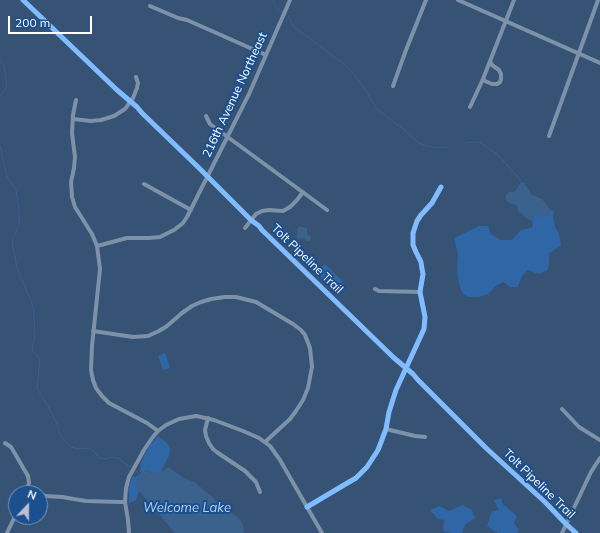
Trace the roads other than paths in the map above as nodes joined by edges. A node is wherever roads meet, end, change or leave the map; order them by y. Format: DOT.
graph roads {
  1 [pos="290,0"];
  2 [pos="426,0"];
  3 [pos="458,0"];
  4 [pos="514,0"];
  5 [pos="598,0"];
  6 [pos="150,6"];
  7 [pos="505,21"];
  8 [pos="579,54"];
  9 [pos="266,55"];
  10 [pos="490,61"];
  11 [pos="600,63"];
  12 [pos="136,77"];
  13 [pos="483,78"];
  14 [pos="393,86"];
  15 [pos="76,100"];
  16 [pos="470,107"];
  17 [pos="206,116"];
  18 [pos="73,119"];
  19 [pos="549,136"];
  20 [pos="228,137"];
  21 [pos="144,184"];
  22 [pos="440,187"];
  23 [pos="303,192"];
  24 [pos="191,210"];
  25 [pos="327,210"];
  26 [pos="244,228"];
  27 [pos="97,246"];
  28 [pos="375,289"];
  29 [pos="420,292"];
  30 [pos="93,331"];
  31 [pos="562,409"];
  32 [pos="208,418"];
  33 [pos="386,428"];
  34 [pos="158,431"];
  35 [pos="424,437"];
  36 [pos="600,440"];
  37 [pos="266,442"];
  38 [pos="5,444"];
  39 [pos="600,458"];
  40 [pos="28,485"];
  41 [pos="260,492"];
  42 [pos="48,496"];
  43 [pos="125,502"];
  44 [pos="307,507"];
  45 [pos="129,533"];
  46 [pos="321,533"];
  47 [pos="562,533"];
  1 -- 9 [label="street, 216th Avenue Northeast"];
  2 -- 14 [label="street"];
  3 -- 7 [label="street"];
  4 -- 7 [label="street"];
  5 -- 8 [label="street"];
  6 -- 9 [label="street"];
  7 -- 8 [label="street"];
  7 -- 10 [label="street"];
  8 -- 11 [label="street"];
  8 -- 19 [label="street"];
  9 -- 20 [label="street, 216th Avenue Northeast"];
  10 -- 13 [label="street"];
  10 -- 13 [label="street"];
  12 -- 18 [label="street"];
  13 -- 16 [label="street"];
  15 -- 18 [label="street"];
  17 -- 20 [label="street"];
  18 -- 27 [label="street"];
  20 -- 23 [label="street"];
  20 -- 24 [label="street, 216th Avenue Northeast"];
  21 -- 24 [label="street"];
  22 -- 29 [label="street"];
  23 -- 25 [label="street"];
  23 -- 26 [label="street"];
  24 -- 27 [label="street, 216th Avenue Northeast"];
  27 -- 30 [label="street"];
  28 -- 29 [label="street"];
  29 -- 33 [label="street"];
  30 -- 34 [label="street"];
  30 -- 37 [label="street"];
  31 -- 36 [label="street"];
  32 -- 34 [label="street"];
  32 -- 37 [label="street"];
  32 -- 41 [label="street"];
  33 -- 35 [label="street"];
  33 -- 44 [label="street"];
  34 -- 43 [label="street"];
  37 -- 44 [label="street"];
  38 -- 40 [label="street"];
  39 -- 47 [label="street"];
  42 -- 43 [label="street"];
  43 -- 45 [label="street"];
  44 -- 46 [label="street"];
}
